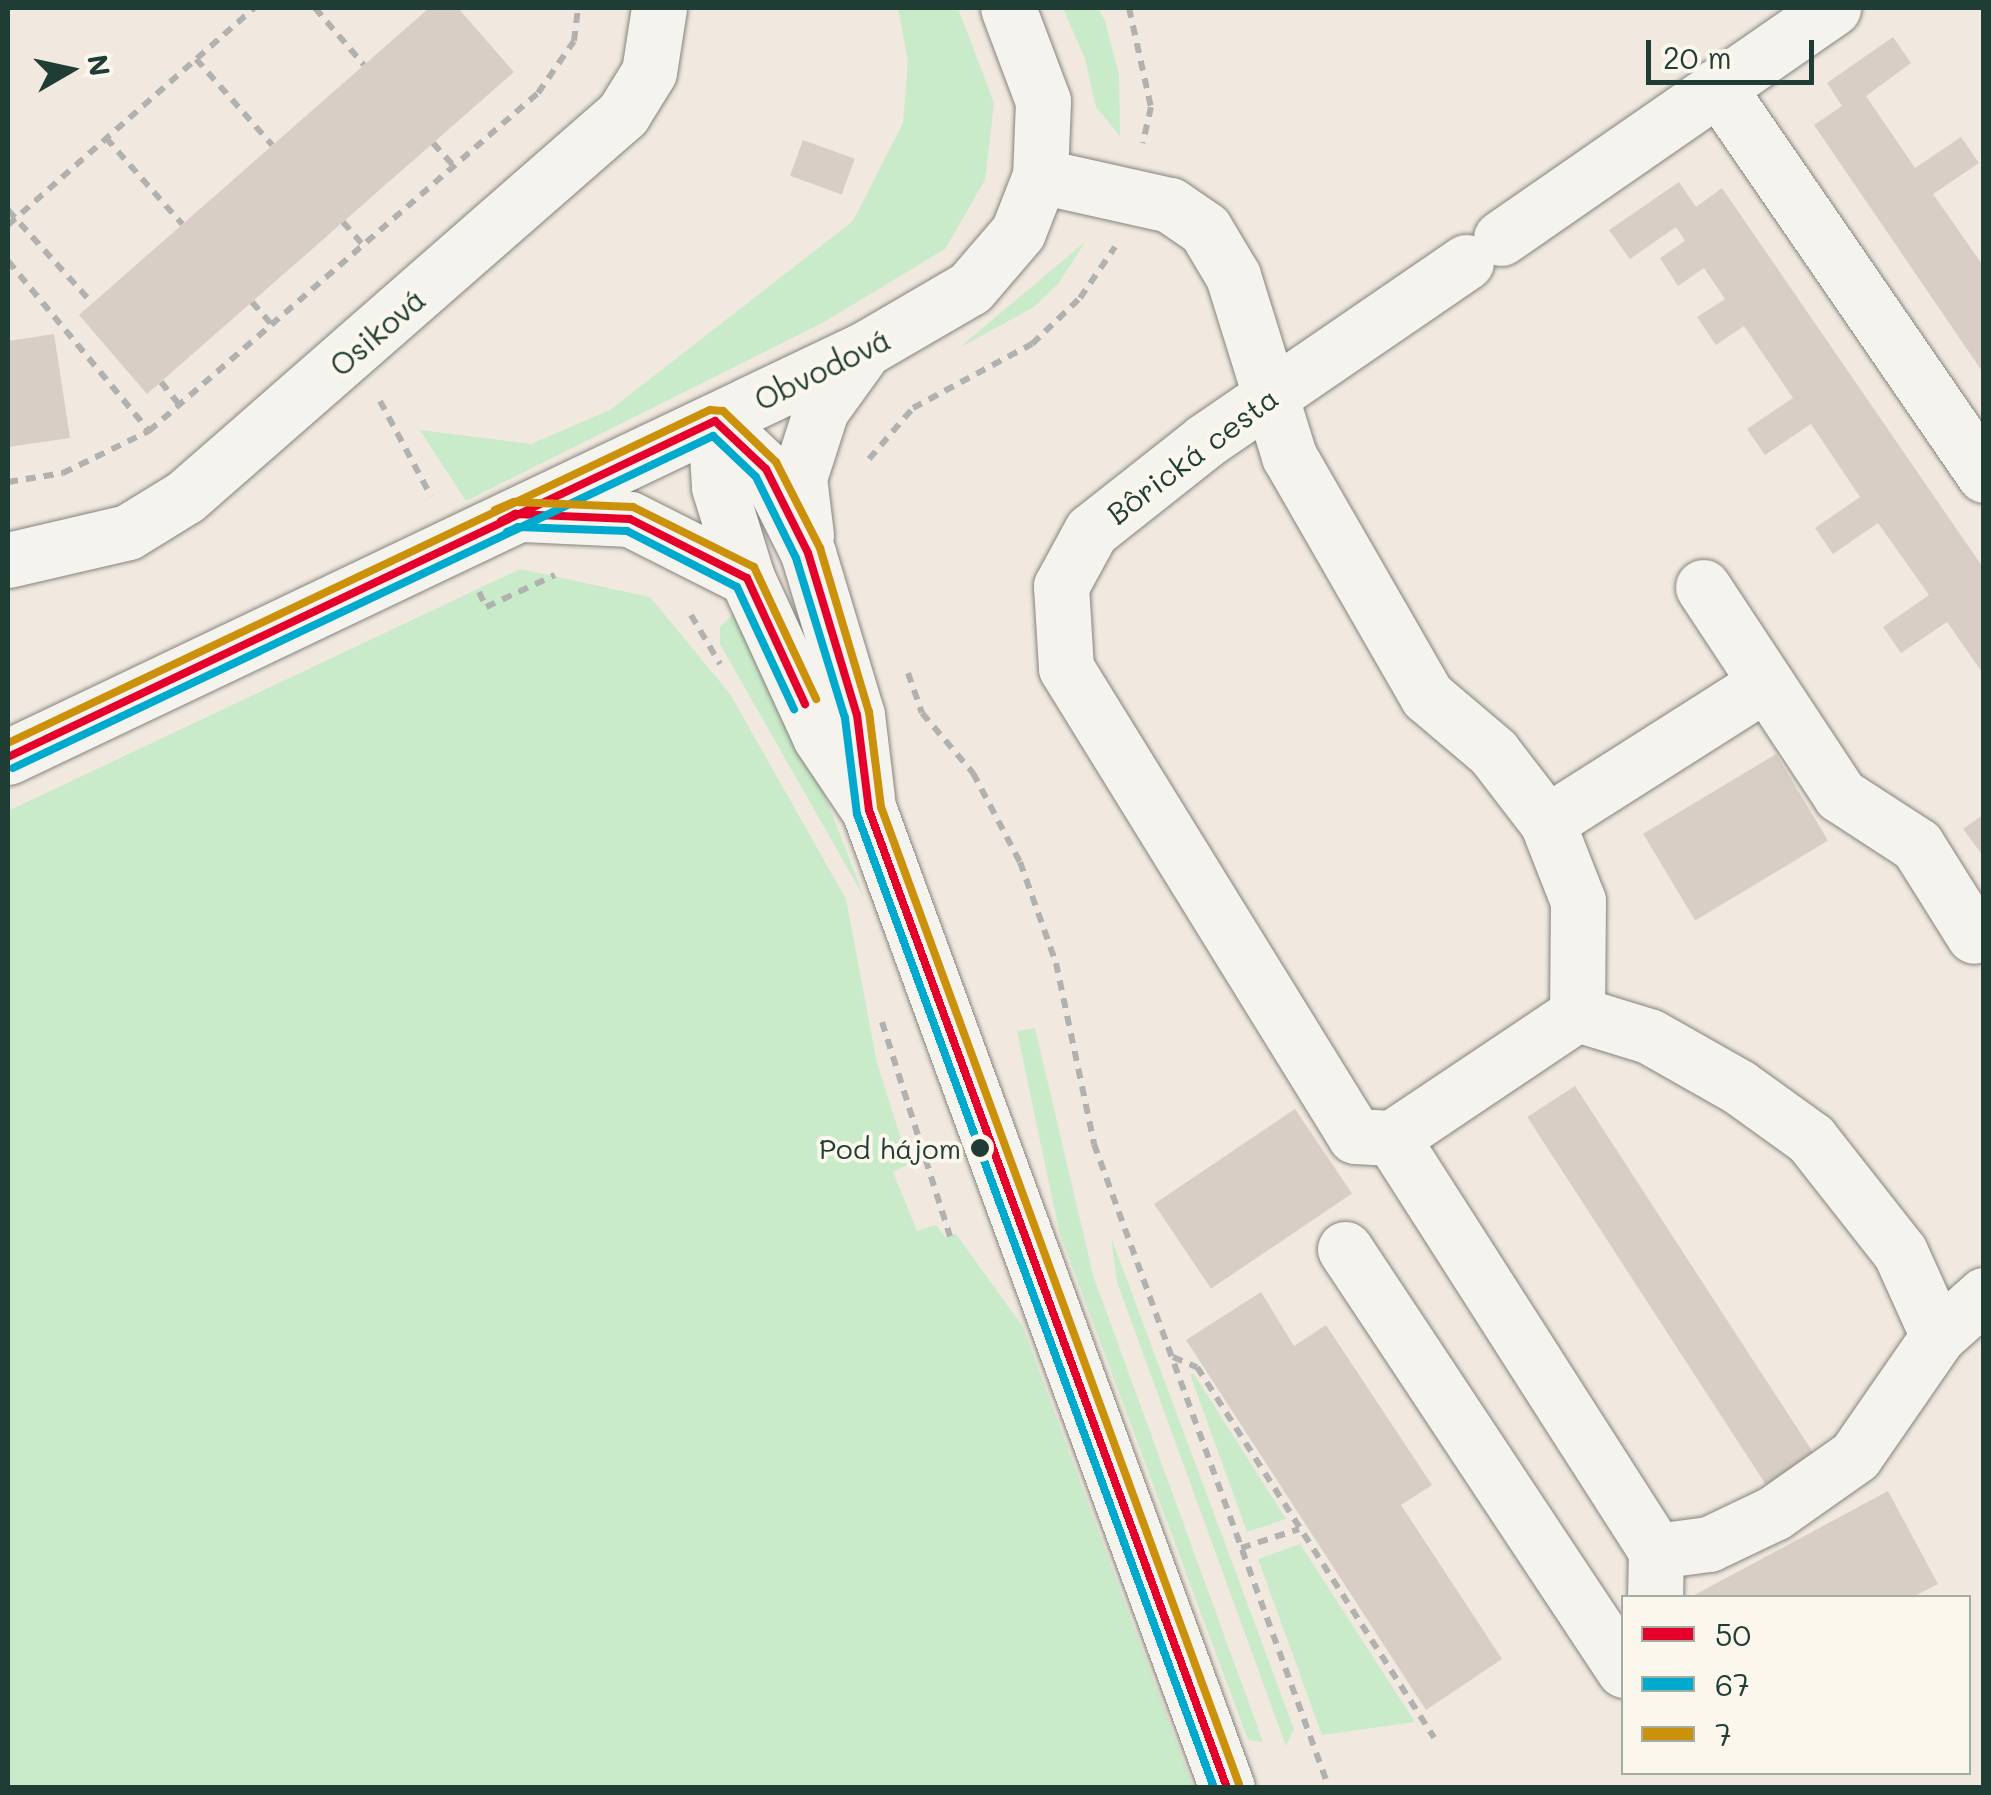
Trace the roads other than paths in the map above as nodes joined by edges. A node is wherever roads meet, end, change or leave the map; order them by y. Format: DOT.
graph roads {
  1 [pos="659,8"];
  2 [pos="1008,8"];
  3 [pos="1832,8"];
  4 [pos="1716,86"];
  5 [pos="1040,176"];
  6 [pos="865,350"];
  7 [pos="1271,395"];
  8 [pos="715,421"];
  9 [pos="1984,475"];
  10 [pos="515,514"];
  11 [pos="808,553"];
  12 [pos="8,560"];
  13 [pos="747,578"];
  14 [pos="1703,586"];
  15 [pos="1766,683"];
  16 [pos="8,756"];
  17 [pos="869,810"];
  18 [pos="1546,822"];
  19 [pos="1974,936"];
  20 [pos="1577,1014"];
  21 [pos="1392,1138"];
  22 [pos="1345,1249"];
  23 [pos="1984,1295"];
  24 [pos="1938,1336"];
  25 [pos="1656,1574"];
  26 [pos="1621,1665"];
  27 [pos="1227,1788"];
  1 -- 12 [label="street, Osiková"];
  2 -- 5 [label="street, Obvodová"];
  3 -- 4 [label="street, Bôrická cesta"];
  4 -- 7 [label="street, Bôrická cesta"];
  4 -- 9 [label="street"];
  5 -- 6 [label="street, Obvodová"];
  5 -- 7 [label="street"];
  6 -- 8 [label="street, Obvodová"];
  6 -- 11 [label="street"];
  7 -- 18 [label="street"];
  7 -- 21 [label="street, Bôrická cesta"];
  8 -- 10 [label="street, Obvodová"];
  8 -- 11 [label="street"];
  8 -- 13 [label="street"];
  10 -- 13 [label="street"];
  10 -- 16 [label="street, Obvodová"];
  11 -- 17 [label="street"];
  13 -- 17 [label="street"];
  14 -- 15 [label="street"];
  15 -- 18 [label="street"];
  15 -- 19 [label="street"];
  17 -- 27 [label="street"];
  18 -- 20 [label="street"];
  20 -- 21 [label="street"];
  20 -- 24 [label="street"];
  21 -- 25 [label="street"];
  22 -- 26 [label="street"];
  23 -- 24 [label="street"];
  24 -- 25 [label="street"];
}
